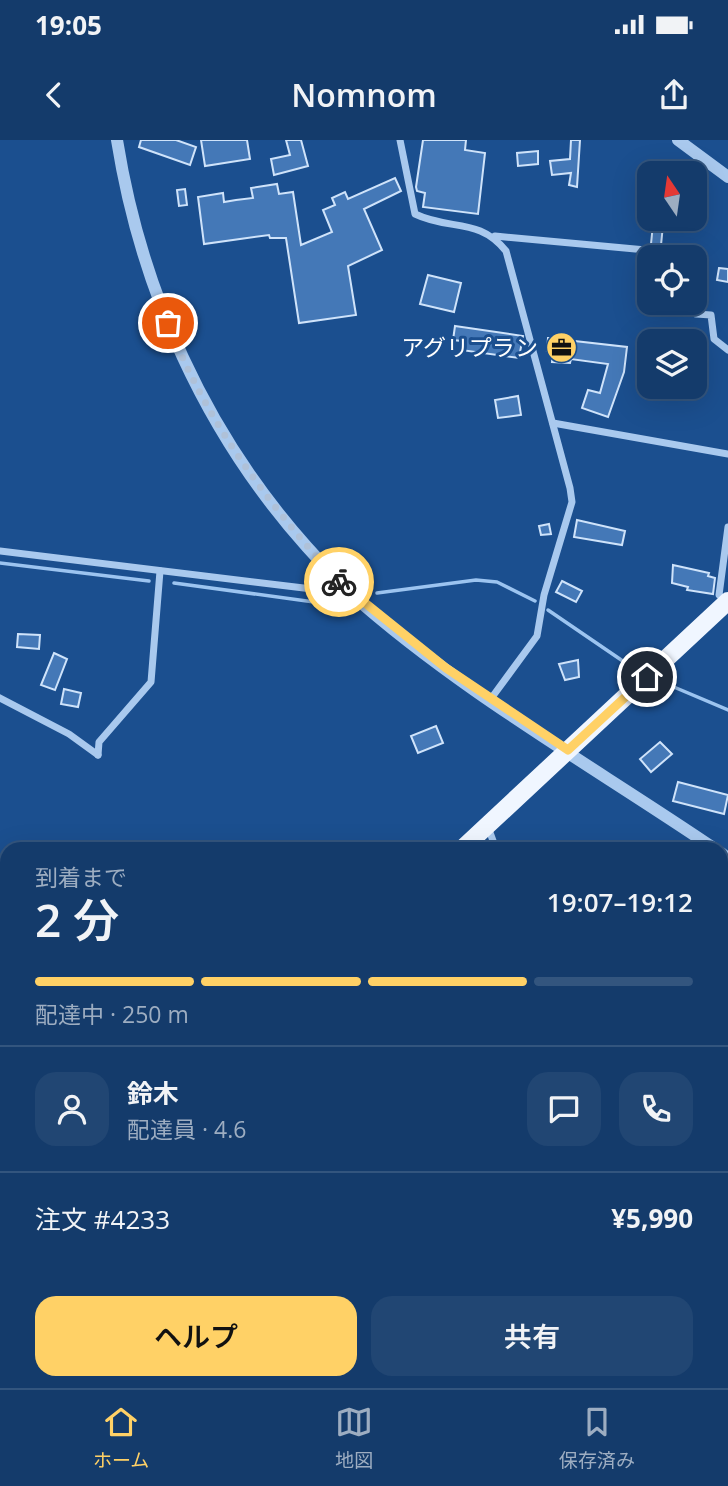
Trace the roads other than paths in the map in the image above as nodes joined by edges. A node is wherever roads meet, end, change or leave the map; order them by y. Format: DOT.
graph roads {
  1 [pos="117,140"];
  2 [pos="400,140"];
  3 [pos="678,140"];
  4 [pos="728,177"];
  5 [pos="495,236"];
  6 [pos="728,350"];
  7 [pos="553,423"];
  8 [pos="728,454"];
  9 [pos="728,527"];
  10 [pos="0,551"];
  11 [pos="160,571"];
  12 [pos="337,580"];
  13 [pos="727,601"];
  14 [pos="0,698"];
  15 [pos="490,700"];
  16 [pos="568,750"];
  17 [pos="487,825"];
  18 [pos="469,842"];
  19 [pos="493,842"];
  20 [pos="705,842"];
  1 -- 12 [label="street"];
  2 -- 5 [label="street"];
  3 -- 4 [label="street"];
  5 -- 6 [label="street"];
  5 -- 7 [label="street"];
  7 -- 8 [label="street"];
  7 -- 15 [label="street"];
  9 -- 13 [label="street"];
  10 -- 11 [label="street"];
  11 -- 12 [label="street"];
  11 -- 14 [label="street"];
  12 -- 15 [label="street"];
  13 -- 16 [label="main road"];
  15 -- 16 [label="street"];
  16 -- 17 [label="main road"];
  16 -- 20 [label="street"];
  17 -- 18 [label="main road"];
  17 -- 19 [label="street"];
}
